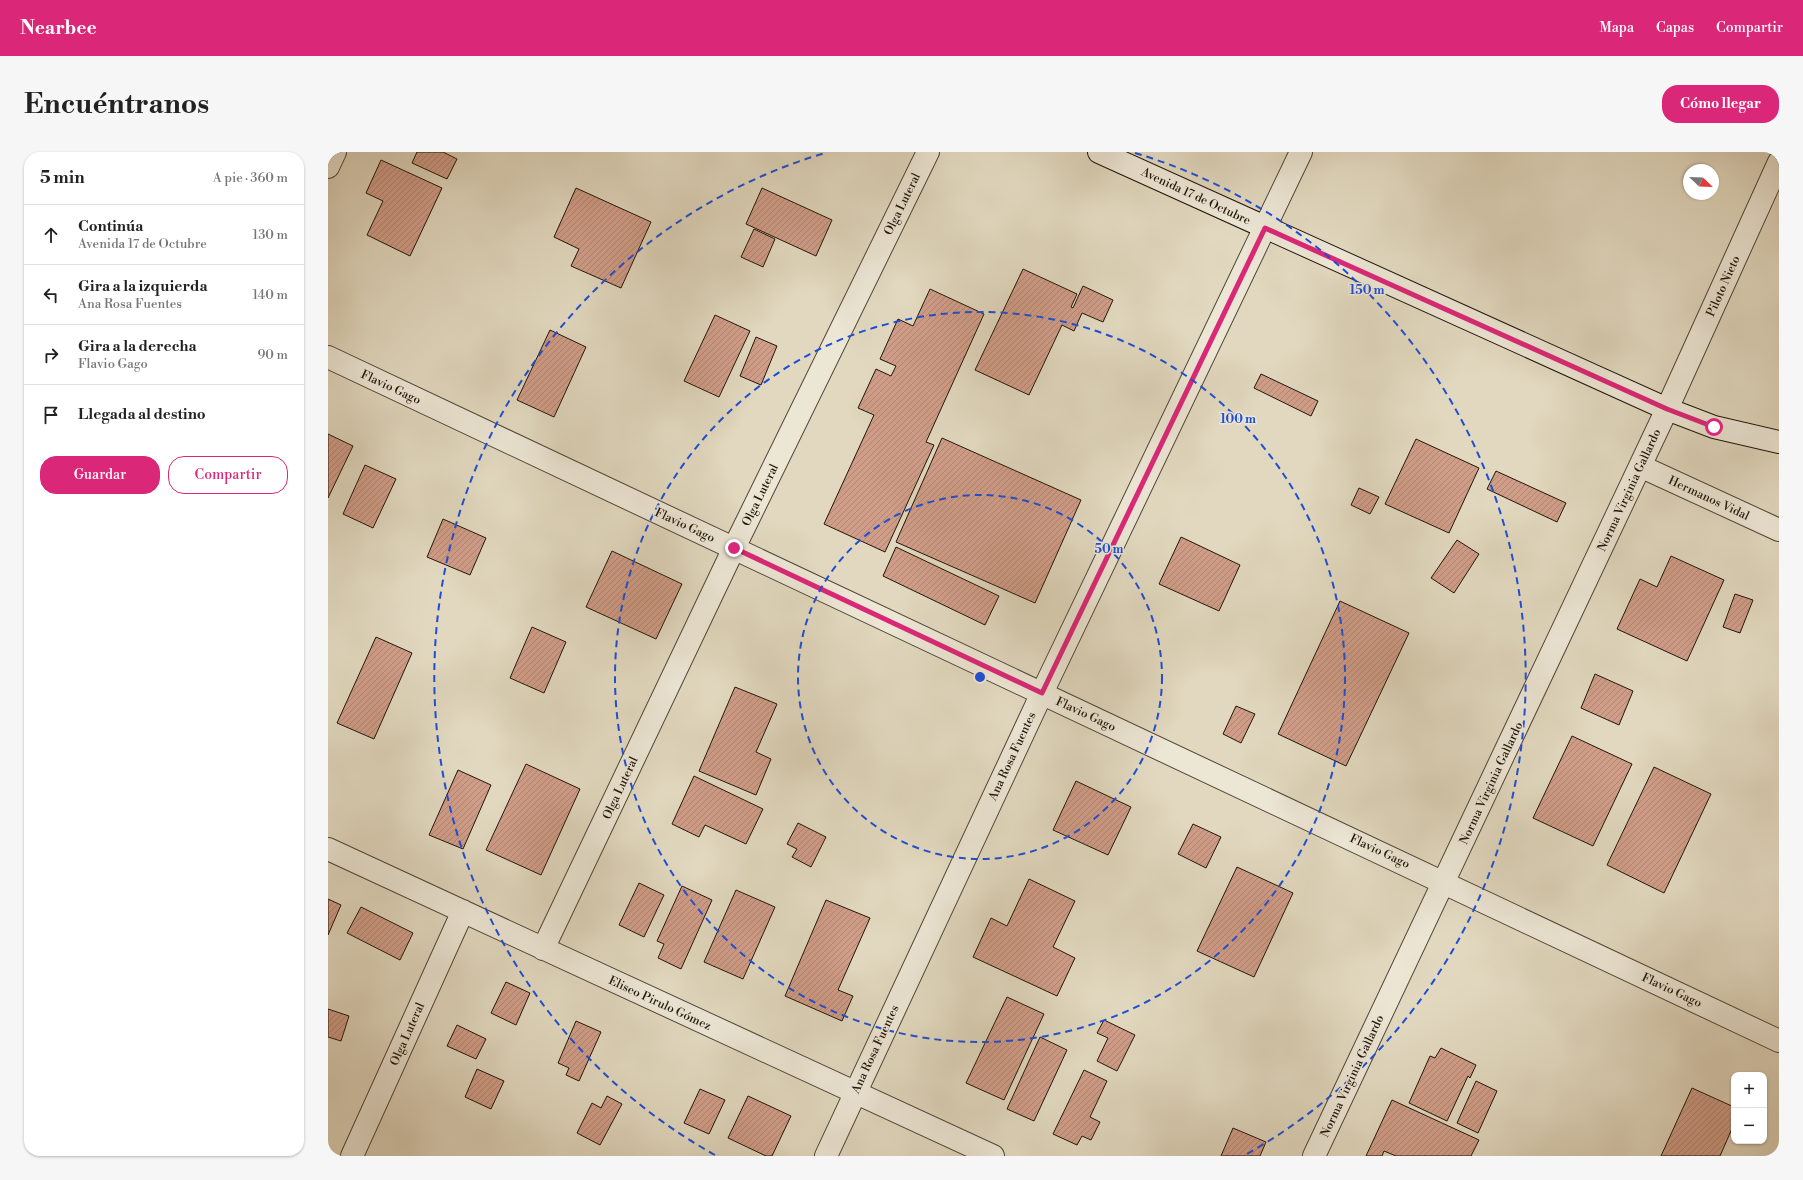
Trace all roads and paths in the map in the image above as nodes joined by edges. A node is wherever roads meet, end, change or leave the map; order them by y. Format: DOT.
graph roads {
  1 [pos="335,152"];
  2 [pos="928,152"];
  3 [pos="1099,152"];
  4 [pos="1301,152"];
  5 [pos="1779,162"];
  6 [pos="328,167"];
  7 [pos="1265,228"];
  8 [pos="328,357"];
  9 [pos="1667,409"];
  10 [pos="1779,442"];
  11 [pos="1640,466"];
  12 [pos="1779,530"];
  13 [pos="734,548"];
  14 [pos="1042,693"];
  15 [pos="328,849"];
  16 [pos="1444,882"];
  17 [pos="462,912"];
  18 [pos="543,949"];
  19 [pos="1779,1041"];
  20 [pos="855,1092"];
  21 [pos="352,1156"];
  22 [pos="826,1156"];
  23 [pos="993,1156"];
  24 [pos="1314,1156"];
  1 -- 6 [label="street"];
  2 -- 13 [label="street, Olga Luteral"];
  3 -- 7 [label="street, Avenida 17 de Octubre"];
  4 -- 7 [label="street, Ana Rosa Fuentes"];
  5 -- 9 [label="street, Piloto Nieto"];
  7 -- 9 [label="street, Avenida 17 de Octubre"];
  7 -- 14 [label="street, Ana Rosa Fuentes"];
  8 -- 13 [label="street, Flavio Gago"];
  9 -- 10 [label="street, Avenida 17 de Octubre"];
  9 -- 11 [label="street, Norma Virginia Gallardo"];
  11 -- 12 [label="street, Hermanos Vidal"];
  11 -- 16 [label="street, Norma Virginia Gallardo"];
  13 -- 14 [label="street, Flavio Gago"];
  13 -- 18 [label="street, Olga Luteral"];
  14 -- 16 [label="street, Flavio Gago"];
  14 -- 20 [label="street, Ana Rosa Fuentes"];
  15 -- 17 [label="street, Eliseo Pirulo Gómez"];
  16 -- 19 [label="street, Flavio Gago"];
  16 -- 24 [label="street, Norma Virginia Gallardo"];
  17 -- 18 [label="street, Eliseo Pirulo Gómez"];
  17 -- 21 [label="street, Olga Luteral"];
  18 -- 20 [label="street, Eliseo Pirulo Gómez"];
  20 -- 22 [label="street, Ana Rosa Fuentes"];
  20 -- 23 [label="street, Eliseo Pirulo Gómez"];
}
